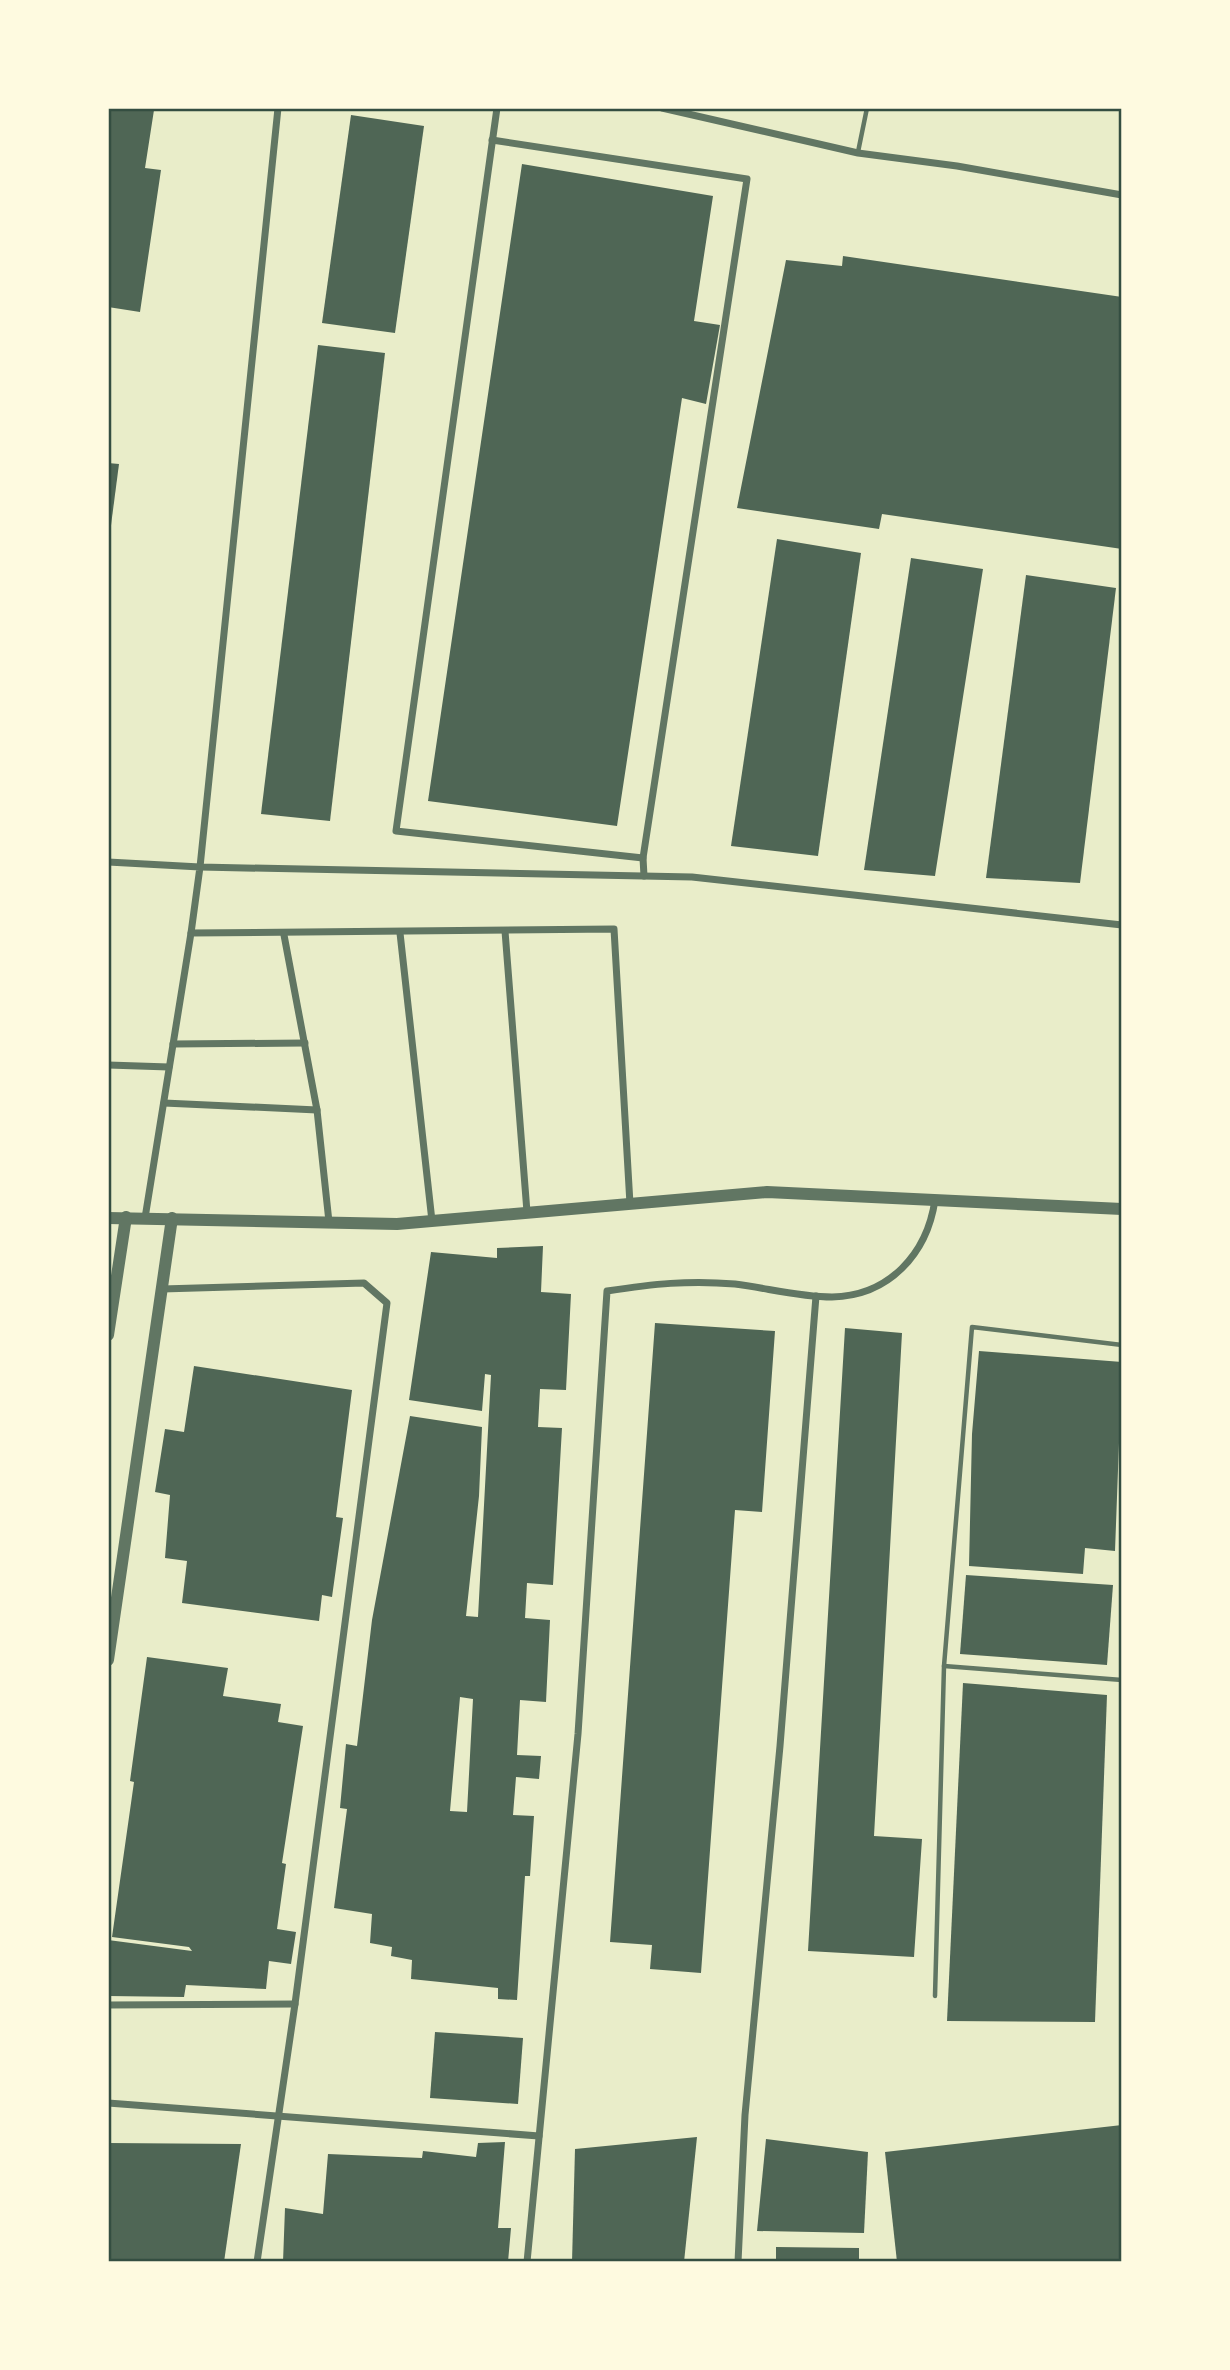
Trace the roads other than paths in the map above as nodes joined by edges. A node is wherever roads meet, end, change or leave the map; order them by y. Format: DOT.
graph roads {
  1 [pos="278,108"];
  2 [pos="497,108"];
  3 [pos="662,108"];
  4 [pos="867,108"];
  5 [pos="492,140"];
  6 [pos="858,153"];
  7 [pos="1122,195"];
  8 [pos="643,858"];
  9 [pos="108,862"];
  10 [pos="200,867"];
  11 [pos="644,876"];
  12 [pos="1122,925"];
  13 [pos="505,931"];
  14 [pos="191,933"];
  15 [pos="400,933"];
  16 [pos="284,935"];
  17 [pos="304,1043"];
  18 [pos="173,1044"];
  19 [pos="108,1065"];
  20 [pos="169,1067"];
  21 [pos="164,1103"];
  22 [pos="317,1110"];
  23 [pos="936,1200"];
  24 [pos="630,1204"];
  25 [pos="1122,1209"];
  26 [pos="527,1212"];
  27 [pos="108,1217"];
  28 [pos="126,1217"];
  29 [pos="145,1218"];
  30 [pos="172,1218"];
  31 [pos="432,1221"];
  32 [pos="329,1222"];
  33 [pos="162,1289"];
  34 [pos="816,1296"];
  35 [pos="108,1335"];
  36 [pos="1122,1345"];
  37 [pos="108,1660"];
  38 [pos="944,1665"];
  39 [pos="1122,1680"];
  40 [pos="935,1996"];
  41 [pos="295,2004"];
  42 [pos="108,2005"];
  43 [pos="108,2103"];
  44 [pos="275,2118"];
  45 [pos="540,2136"];
  46 [pos="257,2262"];
  47 [pos="527,2262"];
  48 [pos="738,2262"];
  1 -- 10 [label="street"];
  2 -- 5 [label="street"];
  3 -- 6 [label="street"];
  4 -- 6 [label="lane"];
  5 -- 8 [label="street"];
  5 -- 8 [label="street"];
  6 -- 7 [label="street"];
  8 -- 11 [label="street"];
  9 -- 10 [label="street"];
  10 -- 11 [label="street"];
  10 -- 14 [label="street"];
  11 -- 12 [label="street"];
  13 -- 15 [label="street"];
  13 -- 24 [label="street"];
  13 -- 26 [label="street"];
  14 -- 16 [label="street"];
  14 -- 18 [label="street"];
  15 -- 16 [label="street"];
  15 -- 31 [label="street"];
  16 -- 17 [label="street"];
  17 -- 18 [label="street"];
  17 -- 22 [label="street"];
  18 -- 20 [label="street"];
  19 -- 20 [label="street"];
  20 -- 21 [label="street"];
  21 -- 22 [label="street"];
  21 -- 29 [label="street"];
  22 -- 32 [label="street"];
  23 -- 24 [label="street"];
  23 -- 25 [label="street"];
  23 -- 34 [label="street"];
  24 -- 26 [label="street"];
  26 -- 31 [label="street"];
  27 -- 28 [label="street"];
  28 -- 29 [label="street"];
  28 -- 35 [label="street"];
  29 -- 30 [label="street"];
  30 -- 32 [label="street"];
  30 -- 33 [label="street"];
  31 -- 32 [label="street"];
  33 -- 37 [label="street"];
  33 -- 41 [label="street"];
  34 -- 45 [label="street"];
  34 -- 48 [label="street"];
  36 -- 38 [label="lane"];
  38 -- 39 [label="lane"];
  38 -- 40 [label="lane"];
  41 -- 42 [label="street"];
  41 -- 44 [label="street"];
  43 -- 44 [label="street"];
  44 -- 45 [label="street"];
  44 -- 46 [label="street"];
  45 -- 47 [label="street"];
}
